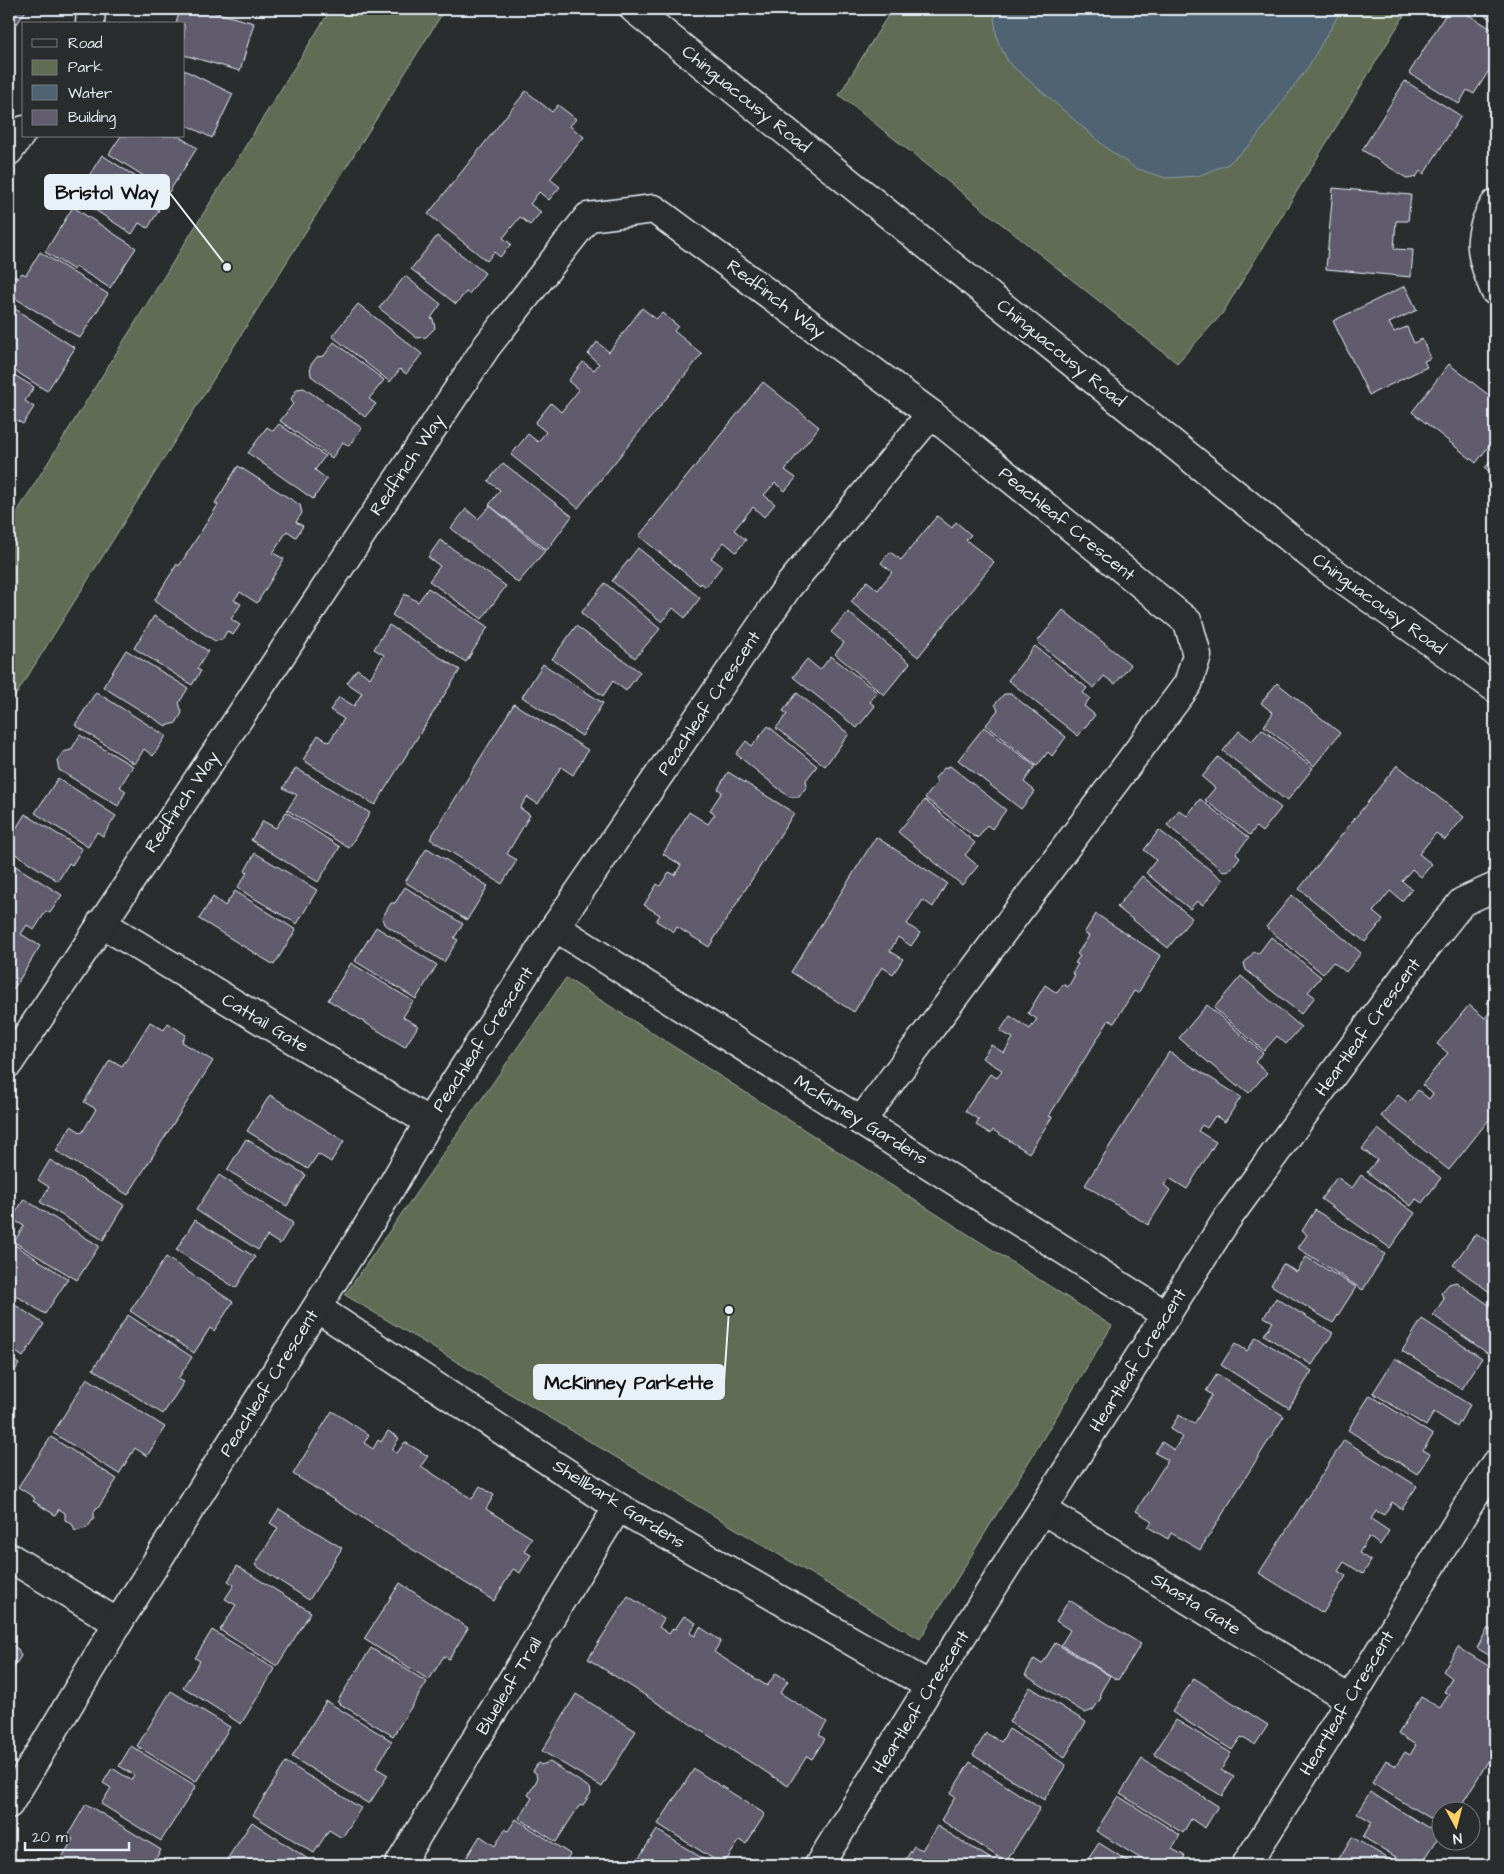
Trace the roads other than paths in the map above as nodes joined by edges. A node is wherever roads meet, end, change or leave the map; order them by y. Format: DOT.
graph roads {
  1 [pos="91,9"];
  2 [pos="634,9"];
  3 [pos="90,22"];
  4 [pos="22,133"];
  5 [pos="9,151"];
  6 [pos="1495,204"];
  7 [pos="1495,291"];
  8 [pos="931,414"];
  9 [pos="1495,688"];
  10 [pos="1495,887"];
  11 [pos="101,923"];
  12 [pos="555,927"];
  13 [pos="9,1063"];
  14 [pos="861,1121"];
  15 [pos="429,1122"];
  16 [pos="317,1308"];
  17 [pos="1166,1315"];
  18 [pos="1495,1464"];
  19 [pos="618,1507"];
  20 [pos="1043,1510"];
  21 [pos="9,1557"];
  22 [pos="118,1623"];
  23 [pos="930,1686"];
  24 [pos="1350,1698"];
  25 [pos="9,1804"];
  26 [pos="399,1865"];
  27 [pos="819,1865"];
  28 [pos="1246,1865"];
  1 -- 3 [label="street"];
  2 -- 9 [label="street, Chinguacousy Road"];
  4 -- 5 [label="street"];
  6 -- 7 [label="street"];
  8 -- 11 [label="street, Redfinch Way"];
  8 -- 12 [label="street, Peachleaf Crescent"];
  8 -- 14 [label="street, Peachleaf Crescent"];
  10 -- 17 [label="street, Heartleaf Crescent"];
  11 -- 13 [label="street, Redfinch Way"];
  11 -- 15 [label="street, Cattail Gate"];
  12 -- 14 [label="street, McKinney Gardens"];
  12 -- 15 [label="street, Peachleaf Crescent"];
  14 -- 17 [label="street, McKinney Gardens"];
  15 -- 16 [label="street, Peachleaf Crescent"];
  16 -- 19 [label="street, Shellbark Gardens"];
  16 -- 22 [label="street, Peachleaf Crescent"];
  17 -- 20 [label="street, Heartleaf Crescent"];
  18 -- 24 [label="street, Heartleaf Crescent"];
  19 -- 23 [label="street, Shellbark Gardens"];
  19 -- 26 [label="street, Blueleaf Trail"];
  20 -- 23 [label="street, Heartleaf Crescent"];
  20 -- 24 [label="street, Shasta Gate"];
  21 -- 22 [label="street"];
  22 -- 25 [label="street, Peachleaf Crescent"];
  23 -- 27 [label="street, Heartleaf Crescent"];
  24 -- 28 [label="street, Heartleaf Crescent"];
}
